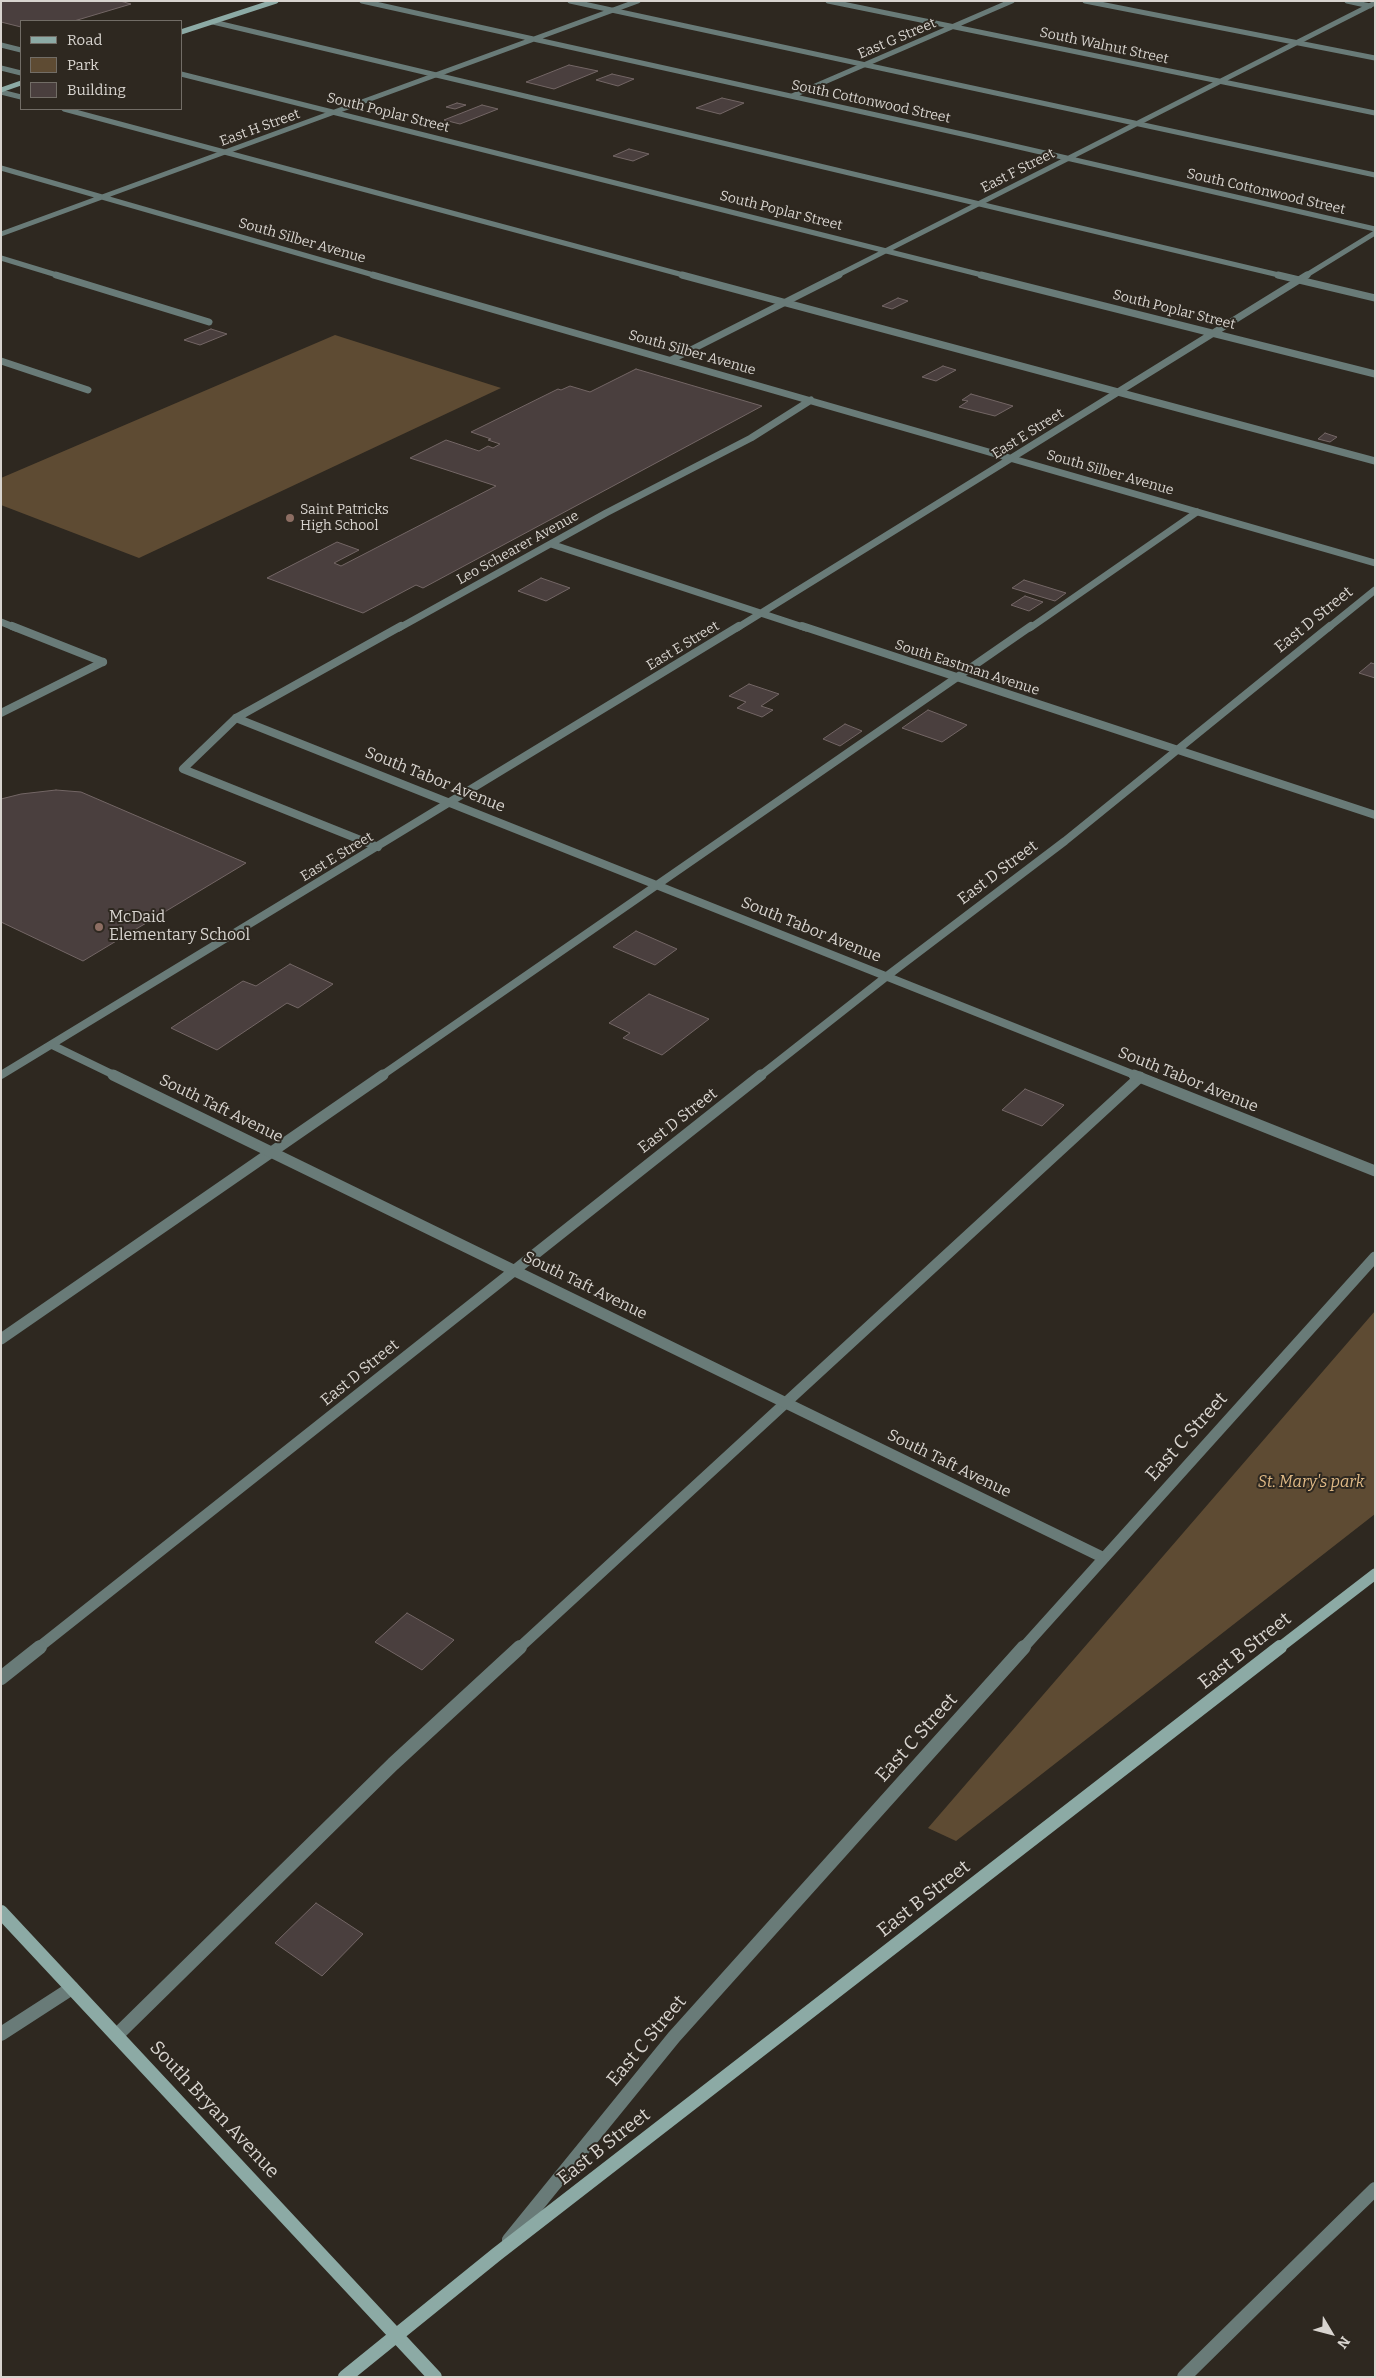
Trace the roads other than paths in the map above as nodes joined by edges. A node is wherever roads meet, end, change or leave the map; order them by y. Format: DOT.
graph roads {
  1 [pos="276,1"];
  2 [pos="362,1"];
  3 [pos="570,1"];
  4 [pos="638,1"];
  5 [pos="828,1"];
  6 [pos="1012,1"];
  7 [pos="1085,1"];
  8 [pos="1347,1"];
  9 [pos="1373,5"];
  10 [pos="613,10"];
  11 [pos="213,22"];
  12 [pos="953,27"];
  13 [pos="182,32"];
  14 [pos="534,39"];
  15 [pos="1297,43"];
  16 [pos="1,45"];
  17 [pos="20,50"];
  18 [pos="1375,58"];
  19 [pos="865,65"];
  20 [pos="1,68"];
  21 [pos="20,73"];
  22 [pos="182,74"];
  23 [pos="437,75"];
  24 [pos="1220,82"];
  25 [pos="20,83"];
  26 [pos="1,91"];
  27 [pos="792,96"];
  28 [pos="20,97"];
  29 [pos="68,110"];
  30 [pos="335,112"];
  31 [pos="1375,113"];
  32 [pos="1137,124"];
  33 [pos="224,152"];
  34 [pos="1068,158"];
  35 [pos="1,168"];
  36 [pos="1375,175"];
  37 [pos="102,197"];
  38 [pos="978,204"];
  39 [pos="1375,229"];
  40 [pos="1375,233"];
  41 [pos="1,234"];
  42 [pos="887,250"];
  43 [pos="1,258"];
  44 [pos="1299,280"];
  45 [pos="1375,298"];
  46 [pos="783,303"];
  47 [pos="209,322"];
  48 [pos="1214,333"];
  49 [pos="671,360"];
  50 [pos="1,361"];
  51 [pos="1375,374"];
  52 [pos="88,390"];
  53 [pos="1118,392"];
  54 [pos="811,400"];
  55 [pos="1013,458"];
  56 [pos="1375,461"];
  57 [pos="1197,512"];
  58 [pos="552,544"];
  59 [pos="1375,563"];
  60 [pos="1375,590"];
  61 [pos="761,613"];
  62 [pos="1,622"];
  63 [pos="957,678"];
  64 [pos="1,714"];
  65 [pos="236,718"];
  66 [pos="1177,750"];
  67 [pos="451,802"];
  68 [pos="1375,815"];
  69 [pos="378,847"];
  70 [pos="659,885"];
  71 [pos="887,976"];
  72 [pos="52,1045"];
  73 [pos="1,1075"];
  74 [pos="1140,1077"];
  75 [pos="272,1152"];
  76 [pos="1375,1171"];
  77 [pos="1375,1257"];
  78 [pos="514,1270"];
  79 [pos="1,1339"];
  80 [pos="786,1403"];
  81 [pos="1104,1558"];
  82 [pos="1375,1574"];
  83 [pos="1,1678"];
  84 [pos="1,1912"];
  85 [pos="72,1988"];
  86 [pos="1,2034"];
  87 [pos="117,2034"];
  88 [pos="1375,2189"];
  89 [pos="497,2254"];
  90 [pos="397,2336"];
  91 [pos="345,2377"];
  92 [pos="435,2377"];
  93 [pos="1184,2377"];
  1 -- 11 [label="street"];
  2 -- 14 [label="street, South Cottonwood Street"];
  3 -- 10 [label="street"];
  4 -- 10 [label="street, East H Street"];
  5 -- 12 [label="street, South Walnut Street"];
  6 -- 12 [label="street, East G Street"];
  7 -- 15 [label="street"];
  8 -- 9 [label="street"];
  9 -- 15 [label="street, East F Street"];
  10 -- 14 [label="street, East H Street"];
  10 -- 19 [label="street"];
  11 -- 13 [label="street"];
  11 -- 23 [label="street"];
  12 -- 19 [label="street, East G Street"];
  12 -- 24 [label="street, South Walnut Street"];
  14 -- 23 [label="street, East H Street"];
  14 -- 27 [label="street, South Cottonwood Street"];
  15 -- 18 [label="street"];
  15 -- 24 [label="street, East F Street"];
  16 -- 17 [label="street"];
  19 -- 27 [label="street, East G Street"];
  19 -- 32 [label="street"];
  20 -- 21 [label="street"];
  22 -- 30 [label="street, South Poplar Street"];
  23 -- 30 [label="street, East H Street"];
  23 -- 38 [label="street"];
  24 -- 31 [label="street, South Walnut Street"];
  24 -- 32 [label="street, East F Street"];
  25 -- 26 [label="street"];
  26 -- 28 [label="street"];
  27 -- 34 [label="street, South Cottonwood Street"];
  29 -- 33 [label="street"];
  30 -- 33 [label="street, East H Street"];
  30 -- 42 [label="street, South Poplar Street"];
  32 -- 34 [label="street, East F Street"];
  32 -- 36 [label="street"];
  33 -- 37 [label="street, East H Street"];
  33 -- 46 [label="street"];
  34 -- 38 [label="street, East F Street"];
  34 -- 39 [label="street, South Cottonwood Street"];
  35 -- 37 [label="street, South Silber Avenue"];
  37 -- 41 [label="street, East H Street"];
  37 -- 49 [label="street, South Silber Avenue"];
  38 -- 42 [label="street, East F Street"];
  38 -- 44 [label="street"];
  40 -- 44 [label="street, East E Street"];
  42 -- 46 [label="street, East F Street"];
  42 -- 48 [label="street, South Poplar Street"];
  43 -- 47 [label="street"];
  44 -- 45 [label="street"];
  44 -- 48 [label="street, East E Street"];
  46 -- 49 [label="street, East F Street"];
  46 -- 53 [label="street"];
  48 -- 51 [label="street, South Poplar Street"];
  48 -- 53 [label="street, East E Street"];
  49 -- 54 [label="street, South Silber Avenue"];
  50 -- 52 [label="street"];
  53 -- 55 [label="street, East E Street"];
  53 -- 56 [label="street"];
  54 -- 55 [label="street, South Silber Avenue"];
  54 -- 58 [label="street, Leo Schearer Avenue"];
  55 -- 57 [label="street, South Silber Avenue"];
  55 -- 61 [label="street, East E Street"];
  57 -- 59 [label="street, South Silber Avenue"];
  57 -- 63 [label="street"];
  58 -- 61 [label="street, South Eastman Avenue"];
  58 -- 65 [label="street, Leo Schearer Avenue"];
  60 -- 66 [label="street, East D Street"];
  61 -- 63 [label="street, South Eastman Avenue"];
  61 -- 67 [label="street, East E Street"];
  62 -- 64 [label="street"];
  63 -- 66 [label="street, South Eastman Avenue"];
  63 -- 70 [label="street"];
  65 -- 67 [label="street, South Tabor Avenue"];
  65 -- 69 [label="street, Leo Schearer Avenue"];
  66 -- 68 [label="street, South Eastman Avenue"];
  66 -- 71 [label="street, East D Street"];
  67 -- 69 [label="street, East E Street"];
  67 -- 70 [label="street, South Tabor Avenue"];
  69 -- 72 [label="street, East E Street"];
  70 -- 71 [label="street, South Tabor Avenue"];
  70 -- 75 [label="street"];
  71 -- 74 [label="street, South Tabor Avenue"];
  71 -- 78 [label="street, East D Street"];
  72 -- 73 [label="street, East E Street"];
  72 -- 75 [label="street, South Taft Avenue"];
  74 -- 76 [label="street, South Tabor Avenue"];
  74 -- 80 [label="street"];
  75 -- 78 [label="street, South Taft Avenue"];
  75 -- 79 [label="street"];
  77 -- 81 [label="street, East C Street"];
  78 -- 80 [label="street, South Taft Avenue"];
  78 -- 83 [label="street, East D Street"];
  80 -- 81 [label="street, South Taft Avenue"];
  80 -- 87 [label="street"];
  81 -- 89 [label="street, East C Street"];
  82 -- 89 [label="street, East B Street"];
  84 -- 85 [label="street, South Bryan Avenue"];
  85 -- 86 [label="street"];
  85 -- 87 [label="street, South Bryan Avenue"];
  87 -- 90 [label="street, South Bryan Avenue"];
  88 -- 93 [label="street"];
  89 -- 90 [label="street, East B Street"];
  90 -- 91 [label="street, East B Street"];
  90 -- 92 [label="street, South Bryan Avenue"];
}
